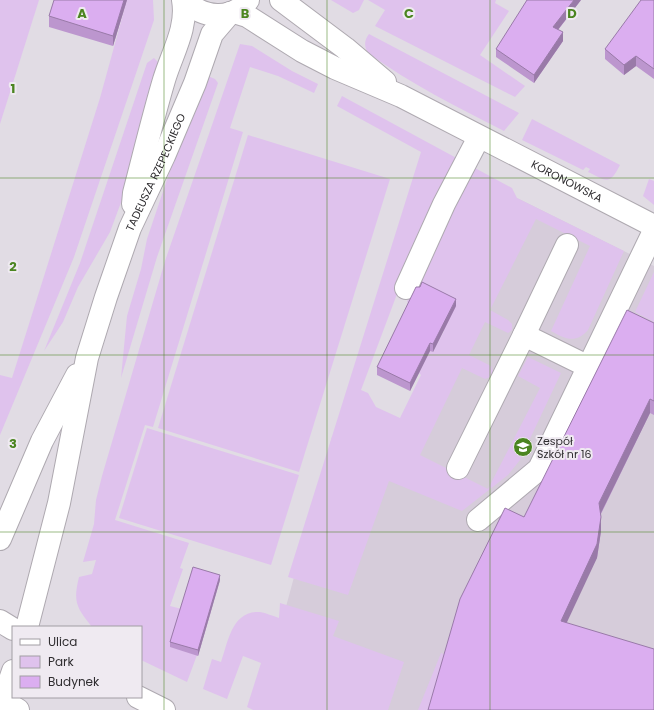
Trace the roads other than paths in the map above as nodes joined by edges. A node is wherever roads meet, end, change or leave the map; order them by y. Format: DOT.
graph roads {
  1 [pos="184,0"];
  2 [pos="281,0"];
  3 [pos="237,8"];
  4 [pos="401,96"];
  5 [pos="479,137"];
  6 [pos="654,226"];
  7 [pos="130,228"];
  8 [pos="654,231"];
  9 [pos="567,245"];
  10 [pos="406,288"];
  11 [pos="524,335"];
  12 [pos="86,358"];
  13 [pos="589,368"];
  14 [pos="458,468"];
  15 [pos="478,520"];
  16 [pos="0,538"];
  17 [pos="0,621"];
  18 [pos="28,626"];
  19 [pos="12,628"];
  20 [pos="12,675"];
  21 [pos="140,698"];
  22 [pos="5,705"];
  23 [pos="164,710"];
  1 -- 3 [label="street"];
  1 -- 7 [label="street, TADEUSZA RZEPECKIEGO"];
  2 -- 4 [label="street, KORONOWSKA"];
  3 -- 4 [label="street, KORONOWSKA"];
  3 -- 7 [label="street, TADEUSZA RZEPECKIEGO"];
  4 -- 5 [label="street, KORONOWSKA"];
  5 -- 6 [label="street, KORONOWSKA"];
  5 -- 10 [label="street"];
  7 -- 12 [label="street"];
  8 -- 13 [label="street"];
  9 -- 11 [label="street"];
  11 -- 13 [label="street"];
  11 -- 14 [label="street"];
  12 -- 16 [label="street"];
  12 -- 18 [label="street"];
  13 -- 15 [label="street"];
  17 -- 19 [label="street"];
  20 -- 22 [label="street"];
  21 -- 23 [label="street"];
}
